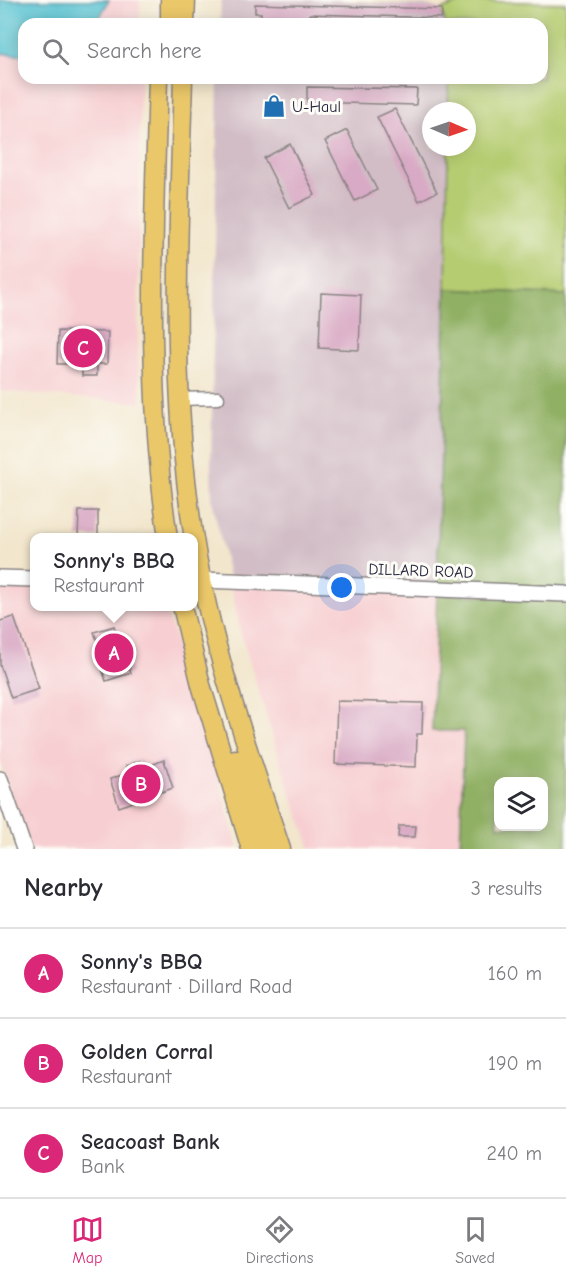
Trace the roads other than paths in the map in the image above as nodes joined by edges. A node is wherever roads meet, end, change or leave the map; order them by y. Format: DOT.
graph roads {
  1 [pos="160,0"];
  2 [pos="170,0"];
  3 [pos="186,0"];
  4 [pos="160,18"];
  5 [pos="170,18"];
  6 [pos="185,18"];
  7 [pos="158,84"];
  8 [pos="169,84"];
  9 [pos="183,84"];
  10 [pos="182,132"];
  11 [pos="157,134"];
  12 [pos="178,282"];
  13 [pos="218,398"];
  14 [pos="178,399"];
  15 [pos="163,504"];
  16 [pos="167,533"];
  17 [pos="174,533"];
  18 [pos="192,533"];
  19 [pos="198,577"];
  20 [pos="0,578"];
  21 [pos="30,579"];
  22 [pos="566,594"];
  23 [pos="183,611"];
  24 [pos="196,611"];
  25 [pos="226,679"];
  26 [pos="221,750"];
  27 [pos="0,779"];
  28 [pos="24,849"];
  29 [pos="251,849"];
  30 [pos="268,849"];
  31 [pos="280,849"];
  1 -- 4 [label="main road"];
  2 -- 5 [label="main road"];
  3 -- 6 [label="main road"];
  7 -- 11 [label="main road"];
  8 -- 10 [label="main road"];
  9 -- 10 [label="main road"];
  10 -- 12 [label="main road"];
  11 -- 12 [label="main road"];
  11 -- 15 [label="main road"];
  12 -- 14 [label="main road"];
  13 -- 14 [label="street"];
  14 -- 18 [label="main road"];
  15 -- 16 [label="main road"];
  15 -- 17 [label="main road"];
  19 -- 22 [label="street, DILLARD ROAD"];
  19 -- 25 [label="main road"];
  20 -- 21 [label="street"];
  23 -- 26 [label="main road"];
  24 -- 25 [label="main road"];
  25 -- 31 [label="main road"];
  26 -- 29 [label="main road"];
  26 -- 30 [label="main road"];
  27 -- 28 [label="street"];
}
